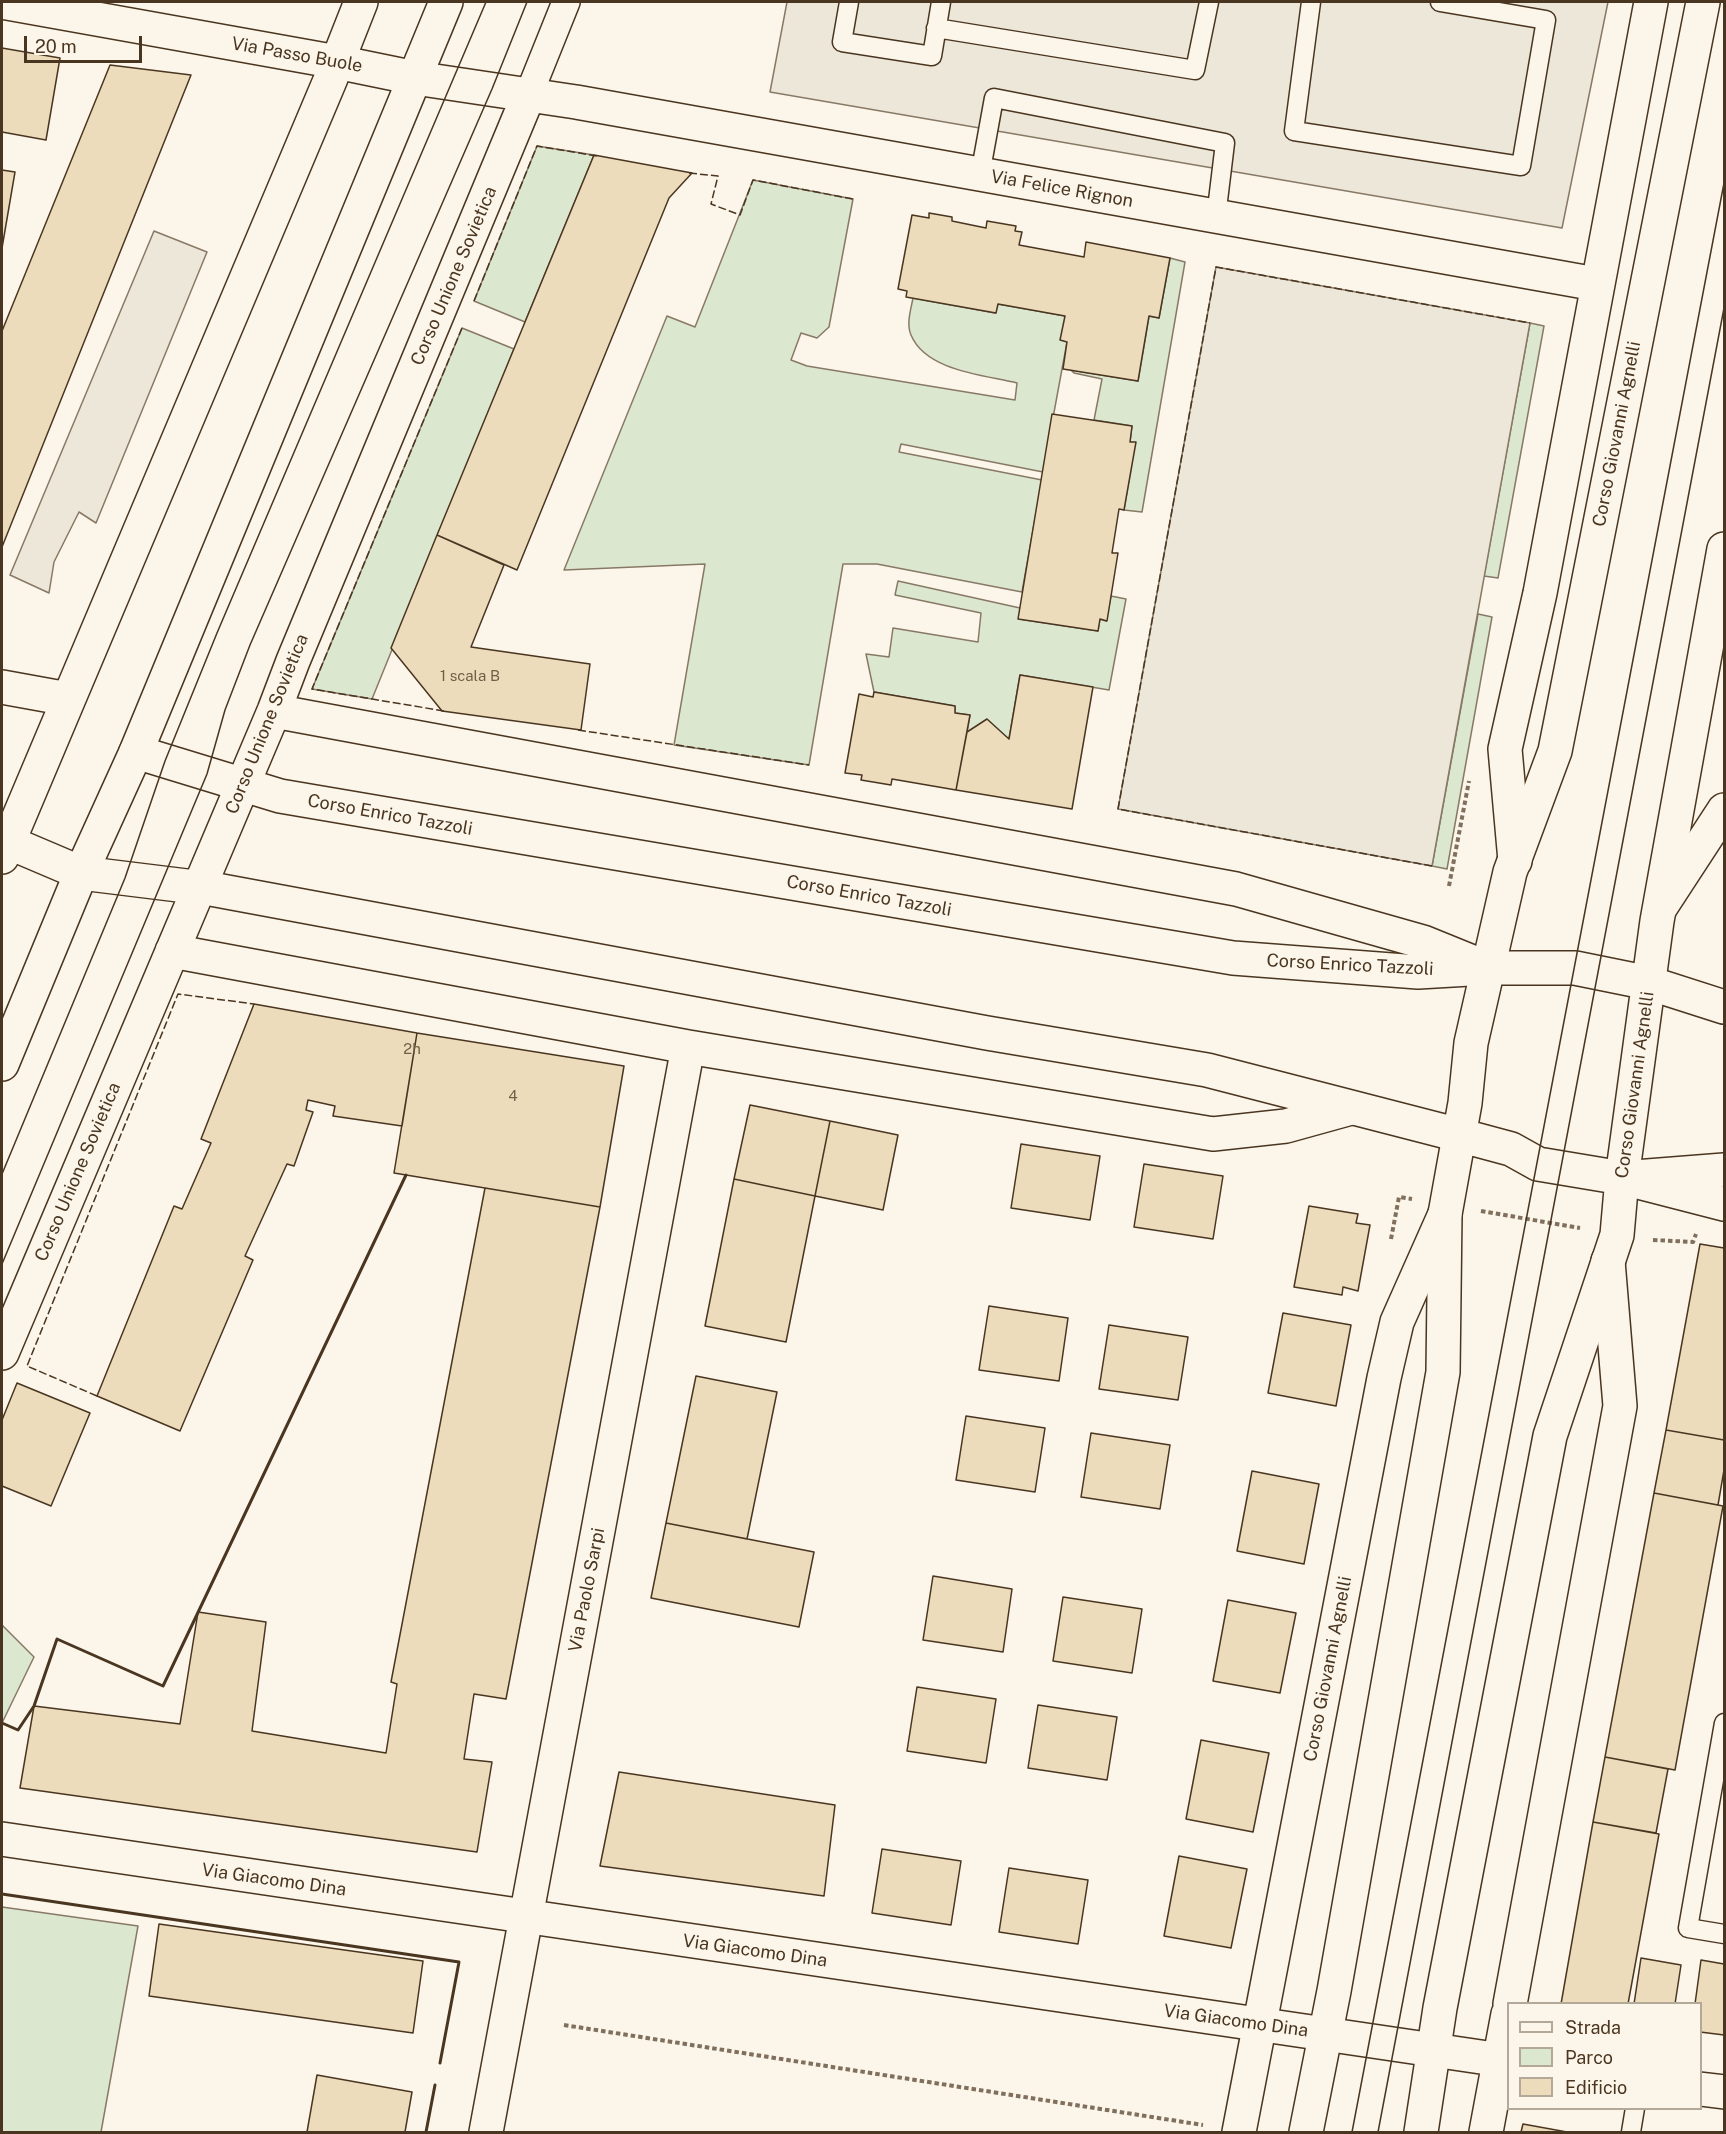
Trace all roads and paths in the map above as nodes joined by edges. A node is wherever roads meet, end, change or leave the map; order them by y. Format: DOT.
graph roads {
  1 [pos="2,2"];
  2 [pos="361,2"];
  3 [pos="446,2"];
  4 [pos="566,2"];
  5 [pos="849,2"];
  6 [pos="941,2"];
  7 [pos="1209,2"];
  8 [pos="1311,2"];
  9 [pos="1440,2"];
  10 [pos="1651,2"];
  11 [pos="1703,2"];
  12 [pos="936,28"];
  13 [pos="338,62"];
  14 [pos="415,78"];
  15 [pos="529,94"];
  16 [pos="980,175"];
  17 [pos="1216,217"];
  18 [pos="1596,284"];
  19 [pos="1725,549"];
  20 [pos="2,687"];
  21 [pos="68,699"];
  22 [pos="274,711"];
  23 [pos="136,752"];
  24 [pos="243,785"];
  25 [pos="1725,810"];
  26 [pos="5,849"];
  27 [pos="1515,861"];
  28 [pos="81,873"];
  29 [pos="200,887"];
  30 [pos="1660,908"];
  31 [pos="172,951"];
  32 [pos="1487,968"];
  33 [pos="1649,983"];
  34 [pos="1725,1008"];
  35 [pos="688,1047"];
  36 [pos="2,1064"];
  37 [pos="1352,1107"];
  38 [pos="1459,1136"];
  39 [pos="1725,1170"];
  40 [pos="1622,1178"];
  41 [pos="1725,1204"];
  42 [pos="1445,1214"];
  43 [pos="1505,1215"];
  44 [pos="1574,1227"];
  45 [pos="1608,1260"];
  46 [pos="2,1353"];
  47 [pos="1725,1723"];
  48 [pos="1717,1814"];
  49 [pos="2,1839"];
  50 [pos="526,1917"];
  51 [pos="1725,1934"];
  52 [pos="1510,2002"];
  53 [pos="1260,2024"];
  54 [pos="564,2025"];
  55 [pos="1507,2032"];
  56 [pos="1326,2034"];
  57 [pos="1434,2049"];
  58 [pos="1504,2060"];
  59 [pos="1702,2089"];
  60 [pos="1725,2092"];
  61 [pos="1635,2110"];
  62 [pos="1204,2125"];
  63 [pos="486,2133"];
  64 [pos="1239,2133"];
  65 [pos="1306,2133"];
  66 [pos="1421,2133"];
  67 [pos="1486,2133"];
  68 [pos="1631,2133"];
  1 -- 13 [label="street, Via Passo Buole"];
  2 -- 13 [label="street"];
  3 -- 14 [label="street"];
  4 -- 15 [label="street, Corso Unione Sovietica"];
  5 -- 12 [label="lane"];
  6 -- 12 [label="lane"];
  7 -- 12 [label="lane"];
  8 -- 9 [label="lane"];
  10 -- 18 [label="street, Corso Giovanni Agnelli"];
  11 -- 27 [label="street, Corso Giovanni Agnelli"];
  13 -- 14 [label="street, Via Passo Buole"];
  13 -- 21 [label="street"];
  14 -- 15 [label="street"];
  14 -- 23 [label="street"];
  15 -- 16 [label="street, Via Felice Rignon"];
  15 -- 22 [label="street, Corso Unione Sovietica"];
  16 -- 17 [label="street, Via Felice Rignon"];
  16 -- 17 [label="lane"];
  17 -- 18 [label="street, Via Felice Rignon"];
  18 -- 27 [label="street, Corso Giovanni Agnelli"];
  19 -- 30 [label="street, Corso Giovanni Agnelli"];
  20 -- 21 [label="street"];
  21 -- 26 [label="street"];
  22 -- 24 [label="street, Corso Unione Sovietica"];
  22 -- 32 [label="street, Corso Enrico Tazzoli"];
  23 -- 24 [label="street, Corso Enrico Tazzoli"];
  23 -- 28 [label="street"];
  24 -- 29 [label="street, Corso Unione Sovietica"];
  24 -- 32 [label="street, Corso Enrico Tazzoli"];
  25 -- 30 [label="street, Corso Giovanni Agnelli"];
  26 -- 28 [label="street"];
  27 -- 32 [label="street, Corso Giovanni Agnelli"];
  28 -- 29 [label="street"];
  28 -- 36 [label="street"];
  29 -- 31 [label="street, Corso Unione Sovietica"];
  29 -- 37 [label="street"];
  30 -- 33 [label="street, Corso Giovanni Agnelli"];
  31 -- 35 [label="street"];
  31 -- 46 [label="street, Corso Unione Sovietica"];
  32 -- 33 [label="street"];
  32 -- 38 [label="street, Corso Giovanni Agnelli"];
  33 -- 34 [label="street"];
  33 -- 40 [label="street, Corso Giovanni Agnelli"];
  35 -- 37 [label="street"];
  35 -- 50 [label="street, Via Paolo Sarpi"];
  37 -- 38 [label="street"];
  38 -- 40 [label="street"];
  38 -- 42 [label="street, Corso Giovanni Agnelli"];
  39 -- 40 [label="street"];
  40 -- 41 [label="street"];
  40 -- 45 [label="street, Corso Giovanni Agnelli"];
  42 -- 53 [label="street, Corso Giovanni Agnelli"];
  42 -- 56 [label="street, Corso Giovanni Agnelli"];
  43 -- 44 [label="path"];
  45 -- 52 [label="street, Corso Giovanni Agnelli"];
  45 -- 57 [label="street, Corso Giovanni Agnelli"];
  47 -- 48 [label="lane"];
  48 -- 51 [label="lane"];
  49 -- 50 [label="street, Via Giacomo Dina"];
  50 -- 53 [label="street, Via Giacomo Dina"];
  50 -- 63 [label="street, Via Paolo Sarpi"];
  53 -- 56 [label="street, Via Giacomo Dina"];
  53 -- 64 [label="street, Corso Giovanni Agnelli"];
  54 -- 62 [label="path"];
  55 -- 58 [label="street"];
  56 -- 57 [label="street, Via Giacomo Dina"];
  56 -- 65 [label="street, Corso Giovanni Agnelli"];
  57 -- 58 [label="street, Via Giacomo Dina"];
  57 -- 66 [label="street, Corso Giovanni Agnelli"];
  58 -- 67 [label="street"];
  59 -- 60 [label="street"];
  61 -- 68 [label="lane"];
}
